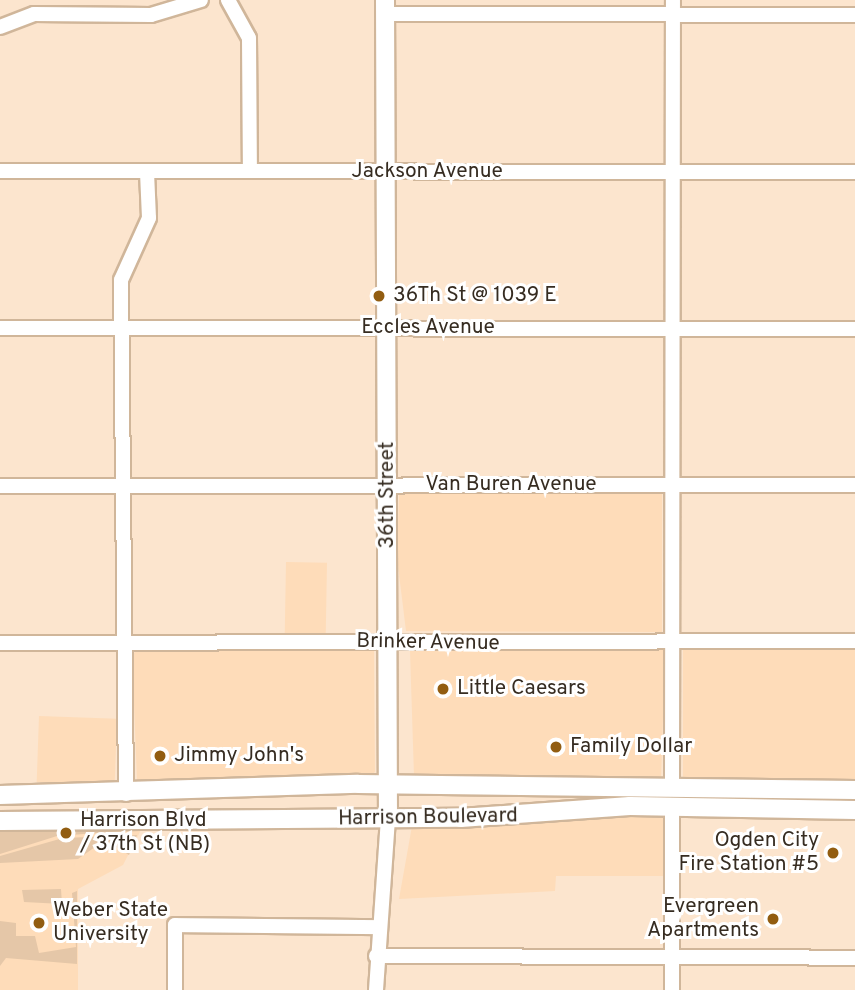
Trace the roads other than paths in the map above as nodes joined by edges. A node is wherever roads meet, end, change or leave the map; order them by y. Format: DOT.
graph roads {
  1 [pos="201,0"];
  2 [pos="229,0"];
  3 [pos="385,7"];
  4 [pos="673,7"];
  5 [pos="855,15"];
  6 [pos="0,27"];
  7 [pos="0,171"];
  8 [pos="250,171"];
  9 [pos="147,172"];
  10 [pos="387,172"];
  11 [pos="673,172"];
  12 [pos="855,172"];
  13 [pos="0,328"];
  14 [pos="122,328"];
  15 [pos="388,328"];
  16 [pos="673,329"];
  17 [pos="855,329"];
  18 [pos="387,484"];
  19 [pos="122,485"];
  20 [pos="855,485"];
  21 [pos="0,486"];
  22 [pos="673,486"];
  23 [pos="672,640"];
  24 [pos="855,641"];
  25 [pos="389,642"];
  26 [pos="0,643"];
  27 [pos="127,643"];
  28 [pos="388,784"];
  29 [pos="672,786"];
  30 [pos="855,790"];
  31 [pos="126,794"];
  32 [pos="0,795"];
  33 [pos="672,806"];
  34 [pos="855,810"];
  35 [pos="388,819"];
  36 [pos="0,821"];
  37 [pos="379,927"];
  38 [pos="672,955"];
  39 [pos="376,956"];
  40 [pos="855,958"];
  41 [pos="175,990"];
  42 [pos="376,990"];
  43 [pos="673,990"];
  1 -- 6 [label="street"];
  2 -- 8 [label="street"];
  3 -- 4 [label="street"];
  3 -- 10 [label="main road, 36th Street"];
  4 -- 5 [label="street"];
  4 -- 11 [label="street"];
  7 -- 9 [label="street, Jackson Avenue"];
  8 -- 9 [label="street, Jackson Avenue"];
  8 -- 10 [label="street, Jackson Avenue"];
  9 -- 14 [label="street"];
  10 -- 11 [label="street, Jackson Avenue"];
  10 -- 15 [label="main road, 36th Street"];
  11 -- 12 [label="street, Jackson Avenue"];
  11 -- 16 [label="street"];
  13 -- 14 [label="street, Eccles Avenue"];
  14 -- 15 [label="street, Eccles Avenue"];
  14 -- 19 [label="street"];
  15 -- 16 [label="street, Eccles Avenue"];
  15 -- 18 [label="main road, 36th Street"];
  16 -- 17 [label="street, Eccles Avenue"];
  16 -- 22 [label="street"];
  18 -- 19 [label="street, Van Buren Avenue"];
  18 -- 22 [label="street, Van Buren Avenue"];
  18 -- 25 [label="main road, 36th Street"];
  19 -- 21 [label="street, Van Buren Avenue"];
  19 -- 27 [label="street"];
  20 -- 22 [label="street, Van Buren Avenue"];
  22 -- 23 [label="street"];
  23 -- 24 [label="street, Brinker Avenue"];
  23 -- 25 [label="street, Brinker Avenue"];
  23 -- 29 [label="street"];
  25 -- 27 [label="street, Brinker Avenue"];
  25 -- 28 [label="main road, 36th Street"];
  26 -- 27 [label="street, Brinker Avenue"];
  27 -- 31 [label="street"];
  28 -- 29 [label="main road, Harrison Boulevard"];
  28 -- 31 [label="main road, Harrison Boulevard"];
  28 -- 35 [label="main road, 36th Street"];
  29 -- 30 [label="main road, Harrison Boulevard"];
  31 -- 32 [label="main road, Harrison Boulevard"];
  33 -- 34 [label="main road, Harrison Boulevard"];
  33 -- 35 [label="main road, Harrison Boulevard"];
  33 -- 38 [label="street"];
  35 -- 36 [label="main road, Harrison Boulevard"];
  35 -- 37 [label="street, 36th Street"];
  37 -- 39 [label="street, 36th Street"];
  37 -- 41 [label="street"];
  38 -- 39 [label="street"];
  38 -- 40 [label="street"];
  38 -- 43 [label="street"];
  39 -- 42 [label="street, 36th Street"];
}
